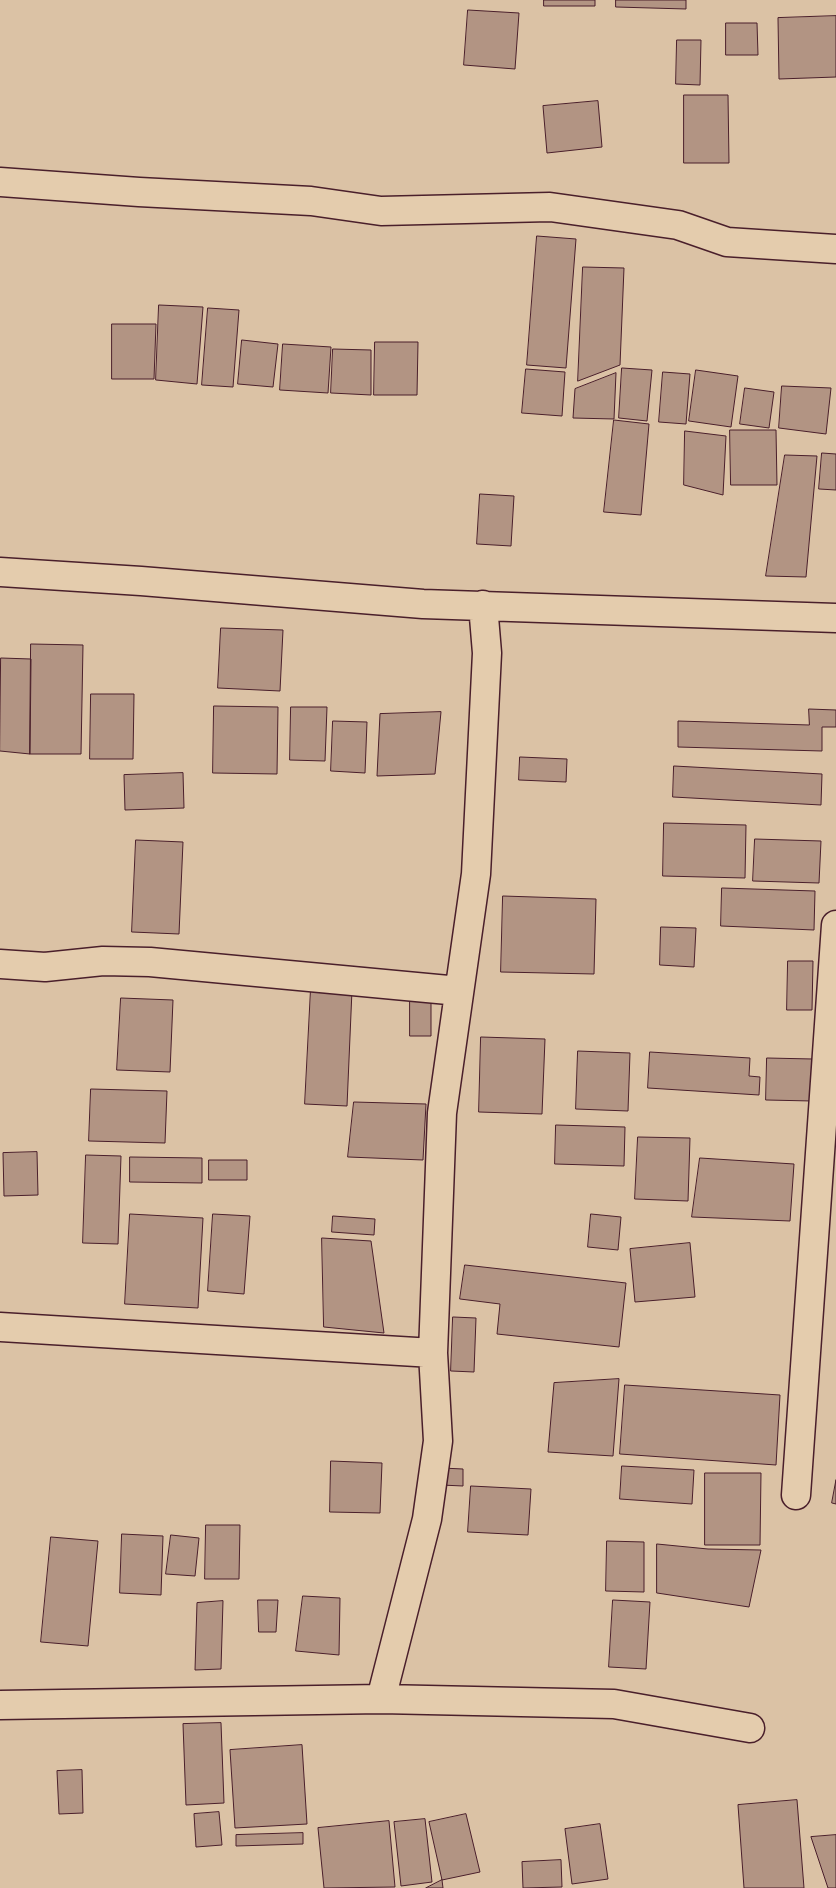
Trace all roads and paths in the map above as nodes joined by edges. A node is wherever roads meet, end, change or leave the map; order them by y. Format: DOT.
graph roads {
  1 [pos="0,182"];
  2 [pos="836,249"];
  3 [pos="0,572"];
  4 [pos="483,605"];
  5 [pos="836,618"];
  6 [pos="836,925"];
  7 [pos="0,964"];
  8 [pos="460,991"];
  9 [pos="834,996"];
  10 [pos="0,1327"];
  11 [pos="433,1353"];
  12 [pos="796,1495"];
  13 [pos="381,1699"];
  14 [pos="0,1705"];
  15 [pos="750,1728"];
  1 -- 2 [label="street"];
  3 -- 4 [label="street"];
  4 -- 5 [label="street"];
  4 -- 8 [label="street"];
  6 -- 9 [label="street"];
  7 -- 8 [label="street"];
  8 -- 11 [label="street"];
  9 -- 12 [label="street"];
  10 -- 11 [label="street"];
  11 -- 13 [label="street"];
  13 -- 14 [label="street"];
  13 -- 15 [label="street"];
}
